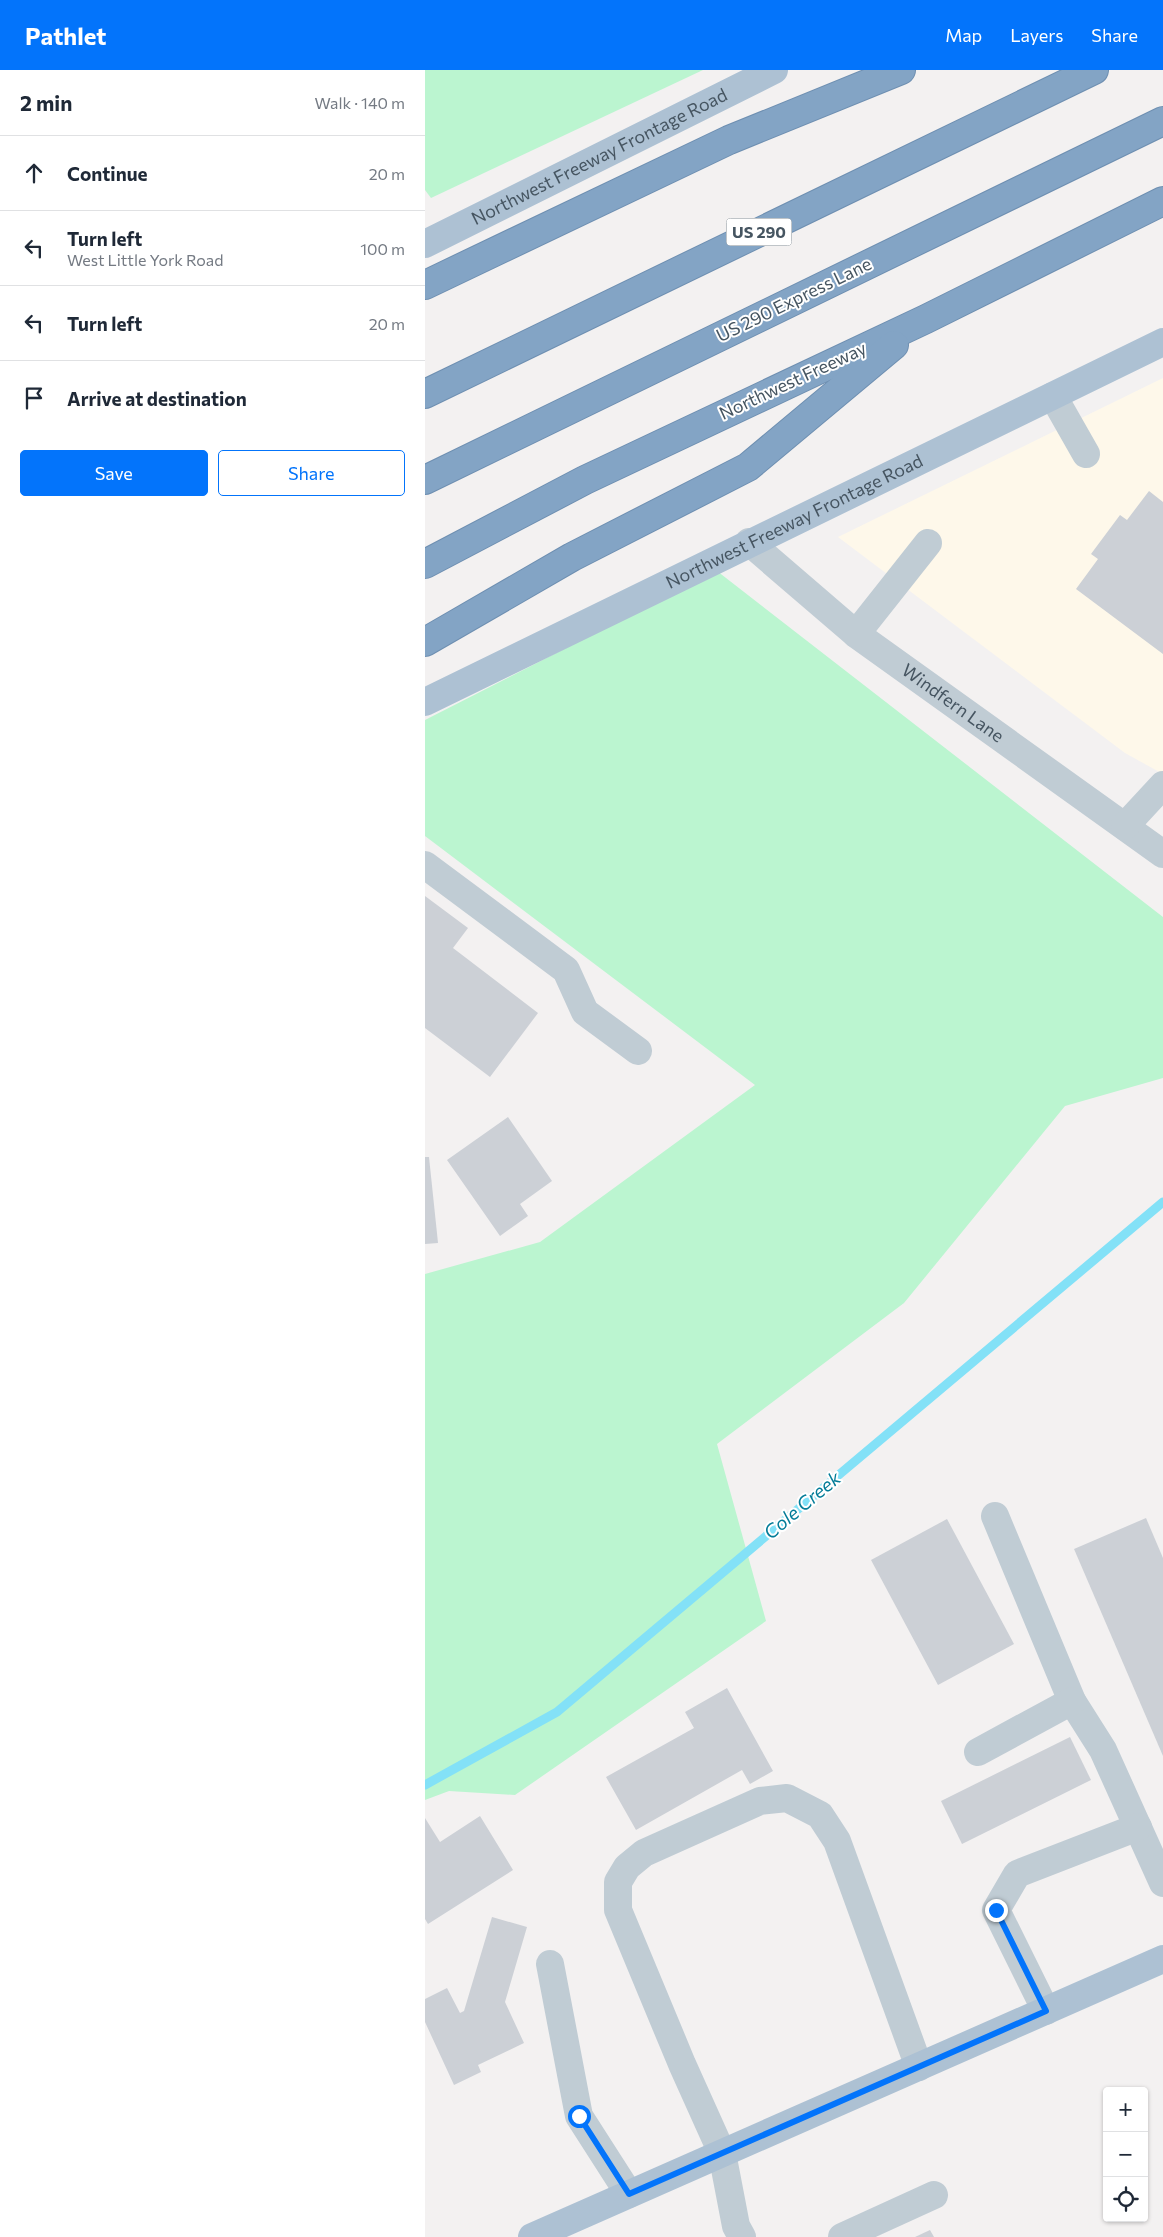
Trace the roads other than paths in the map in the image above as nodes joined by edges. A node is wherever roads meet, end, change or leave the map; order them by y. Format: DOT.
graph roads {
  1 [pos="774,70"];
  2 [pos="901,70"];
  3 [pos="1094,70"];
  4 [pos="1163,120"];
  5 [pos="1163,201"];
  6 [pos="425,244"];
  7 [pos="425,285"];
  8 [pos="926,319"];
  9 [pos="1163,342"];
  10 [pos="425,394"];
  11 [pos="1053,396"];
  12 [pos="1086,454"];
  13 [pos="425,480"];
  14 [pos="749,542"];
  15 [pos="928,544"];
  16 [pos="425,564"];
  17 [pos="856,634"];
  18 [pos="425,642"];
  19 [pos="425,702"];
  20 [pos="1163,785"];
  21 [pos="1125,826"];
  22 [pos="1163,854"];
  23 [pos="425,865"];
  24 [pos="638,1051"];
  25 [pos="995,1516"];
  26 [pos="1072,1701"];
  27 [pos="978,1752"];
  28 [pos="1138,1827"];
  29 [pos="1163,1883"];
  30 [pos="1163,1960"];
  31 [pos="550,1964"];
  32 [pos="1046,2011"];
  33 [pos="919,2067"];
  34 [pos="722,2153"];
  35 [pos="629,2194"];
  36 [pos="934,2195"];
  37 [pos="532,2237"];
  38 [pos="741,2237"];
  39 [pos="842,2237"];
  1 -- 6 [label="main road, Northwest Freeway Frontage Road"];
  2 -- 7 [label="highway"];
  3 -- 10 [label="highway, US 290"];
  4 -- 13 [label="highway, US 290 Express Lane"];
  5 -- 8 [label="highway, Northwest Freeway"];
  8 -- 16 [label="highway, Northwest Freeway"];
  8 -- 18 [label="highway"];
  9 -- 11 [label="main road, Northwest Freeway Frontage Road"];
  11 -- 12 [label="street"];
  11 -- 14 [label="main road, Northwest Freeway Frontage Road"];
  14 -- 17 [label="street, Windfern Lane"];
  14 -- 19 [label="main road, Northwest Freeway Frontage Road"];
  15 -- 17 [label="street"];
  17 -- 21 [label="street, Windfern Lane"];
  20 -- 21 [label="street"];
  21 -- 22 [label="street, Windfern Lane"];
  23 -- 24 [label="street"];
  25 -- 26 [label="street"];
  26 -- 27 [label="street"];
  26 -- 28 [label="street"];
  28 -- 29 [label="street"];
  28 -- 32 [label="street"];
  30 -- 32 [label="main road"];
  31 -- 35 [label="street"];
  32 -- 33 [label="main road"];
  33 -- 34 [label="main road"];
  33 -- 34 [label="street"];
  34 -- 35 [label="main road"];
  34 -- 38 [label="street"];
  35 -- 37 [label="main road"];
  36 -- 39 [label="street"];
}
